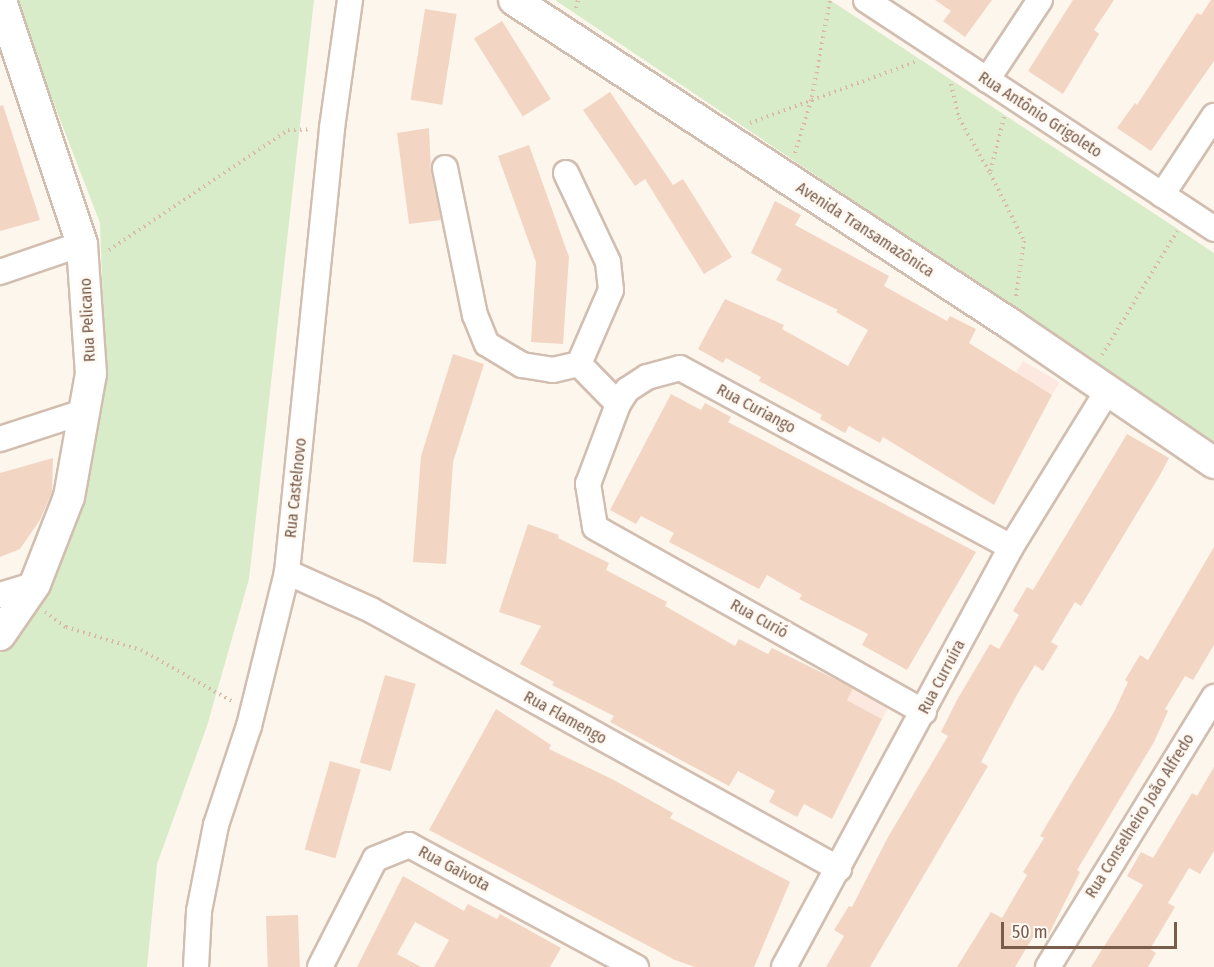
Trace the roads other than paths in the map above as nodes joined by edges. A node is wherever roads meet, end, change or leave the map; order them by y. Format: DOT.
graph roads {
  1 [pos="1,0"];
  2 [pos="350,0"];
  3 [pos="514,0"];
  4 [pos="866,0"];
  5 [pos="1040,0"];
  6 [pos="987,80"];
  7 [pos="1214,116"];
  8 [pos="445,168"];
  9 [pos="566,173"];
  10 [pos="1162,195"];
  11 [pos="1214,229"];
  12 [pos="84,255"];
  13 [pos="0,272"];
  14 [pos="579,364"];
  15 [pos="1098,384"];
  16 [pos="618,404"];
  17 [pos="83,412"];
  18 [pos="0,440"];
  19 [pos="1214,463"];
  20 [pos="595,527"];
  21 [pos="1011,547"];
  22 [pos="287,572"];
  23 [pos="20,592"];
  24 [pos="0,634"];
  25 [pos="1214,697"];
  26 [pos="924,712"];
  27 [pos="839,870"];
  28 [pos="320,965"];
  29 [pos="196,967"];
  30 [pos="636,967"];
  31 [pos="784,967"];
  32 [pos="1048,967"];
  1 -- 12 [label="street, Rua Pelicano"];
  2 -- 22 [label="street, Rua Castelnovo"];
  3 -- 15 [label="street, Avenida Transamazônica"];
  4 -- 6 [label="street, Rua Antônio Grigoleto"];
  5 -- 6 [label="street"];
  6 -- 10 [label="street, Rua Antônio Grigoleto"];
  7 -- 10 [label="street"];
  8 -- 14 [label="street"];
  9 -- 14 [label="street"];
  10 -- 11 [label="street, Rua Antônio Grigoleto"];
  12 -- 13 [label="street"];
  12 -- 17 [label="street, Rua Pelicano"];
  14 -- 16 [label="street"];
  15 -- 19 [label="street, Avenida Transamazônica"];
  15 -- 21 [label="street, Rua Curruíra"];
  16 -- 20 [label="street, Rua Curiango"];
  16 -- 21 [label="street, Rua Curiango"];
  17 -- 18 [label="street"];
  17 -- 23 [label="street, Rua Pelicano"];
  20 -- 26 [label="street, Rua Curió"];
  21 -- 26 [label="street, Rua Curruíra"];
  22 -- 27 [label="street, Rua Flamengo"];
  22 -- 29 [label="street, Rua Castelnovo"];
  23 -- 24 [label="street, Rua Pelicano"];
  25 -- 32 [label="street, Rua Conselheiro João Alfredo"];
  26 -- 27 [label="street, Rua Curruíra"];
  27 -- 31 [label="street, Rua Curruíra"];
  28 -- 30 [label="street, Rua Gaivota"];
}
